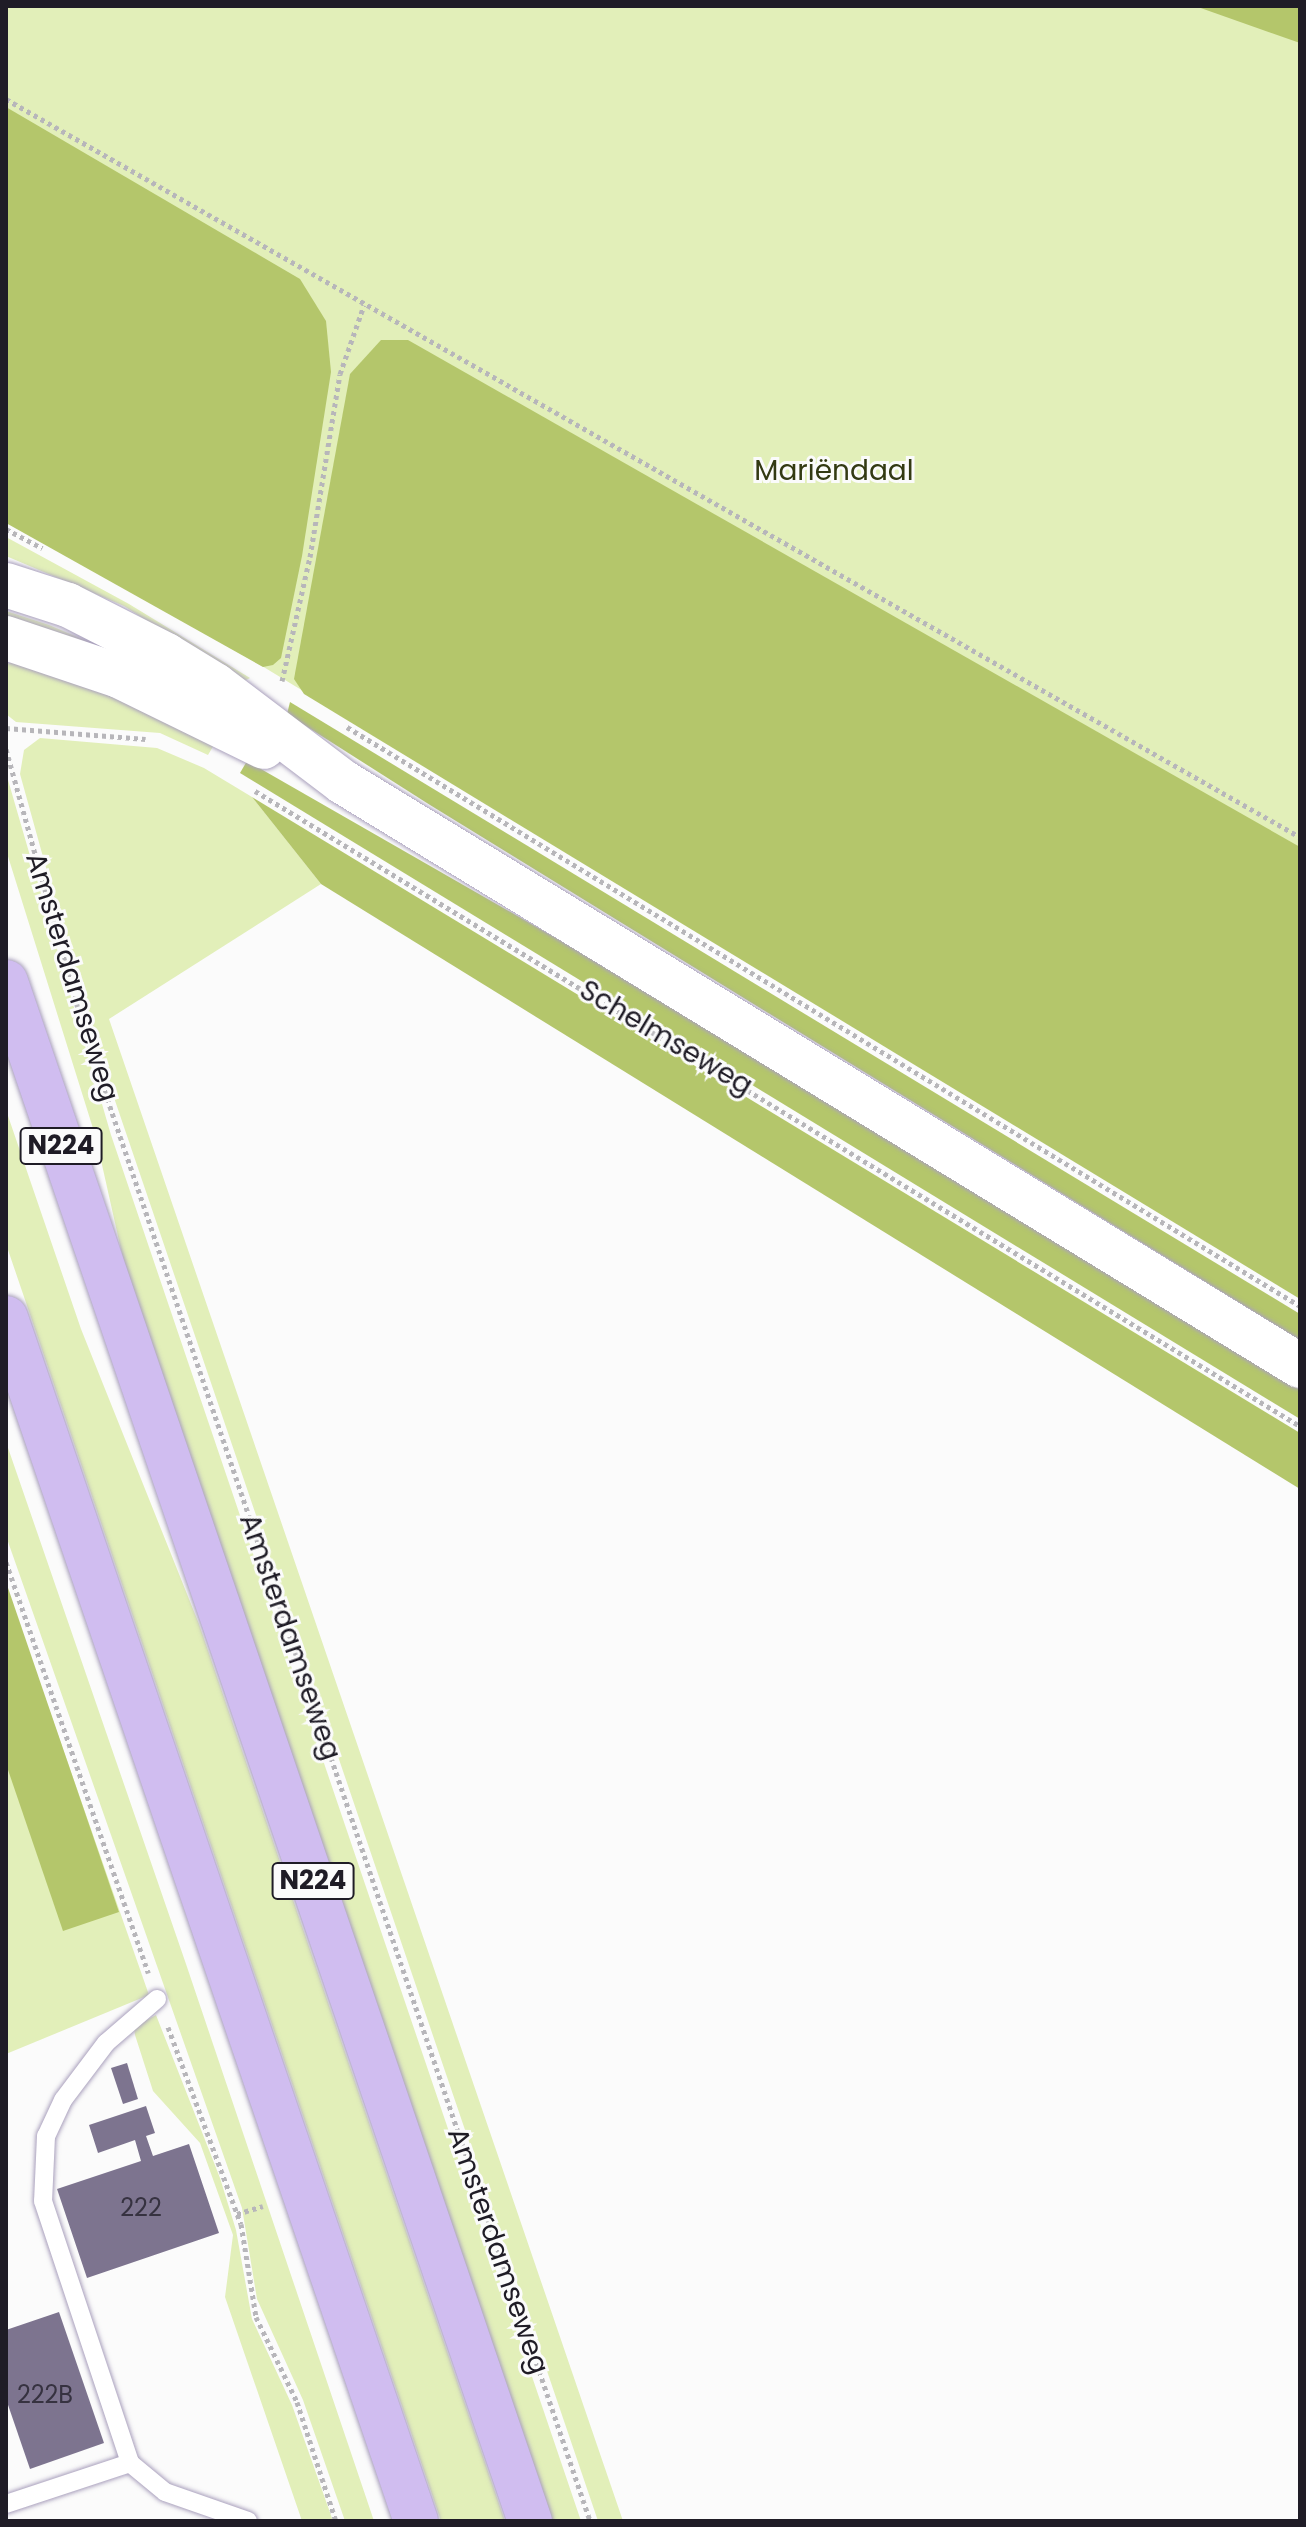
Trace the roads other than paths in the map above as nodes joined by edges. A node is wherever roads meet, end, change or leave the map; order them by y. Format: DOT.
graph roads {
  1 [pos="6,585"];
  2 [pos="6,638"];
  3 [pos="343,782"];
  4 [pos="6,982"];
  5 [pos="6,1318"];
  6 [pos="1300,1366"];
  7 [pos="157,1999"];
  8 [pos="130,2463"];
  9 [pos="6,2504"];
  10 [pos="248,2521"];
  11 [pos="416,2521"];
  12 [pos="530,2521"];
  1 -- 3 [label="main road, Schelmseweg"];
  2 -- 3 [label="main road, Schelmseweg"];
  3 -- 6 [label="main road, Schelmseweg"];
  4 -- 12 [label="main road, Amsterdamseweg / N224"];
  5 -- 11 [label="main road"];
  7 -- 8 [label="lane"];
  8 -- 9 [label="lane"];
  8 -- 10 [label="lane"];
}
